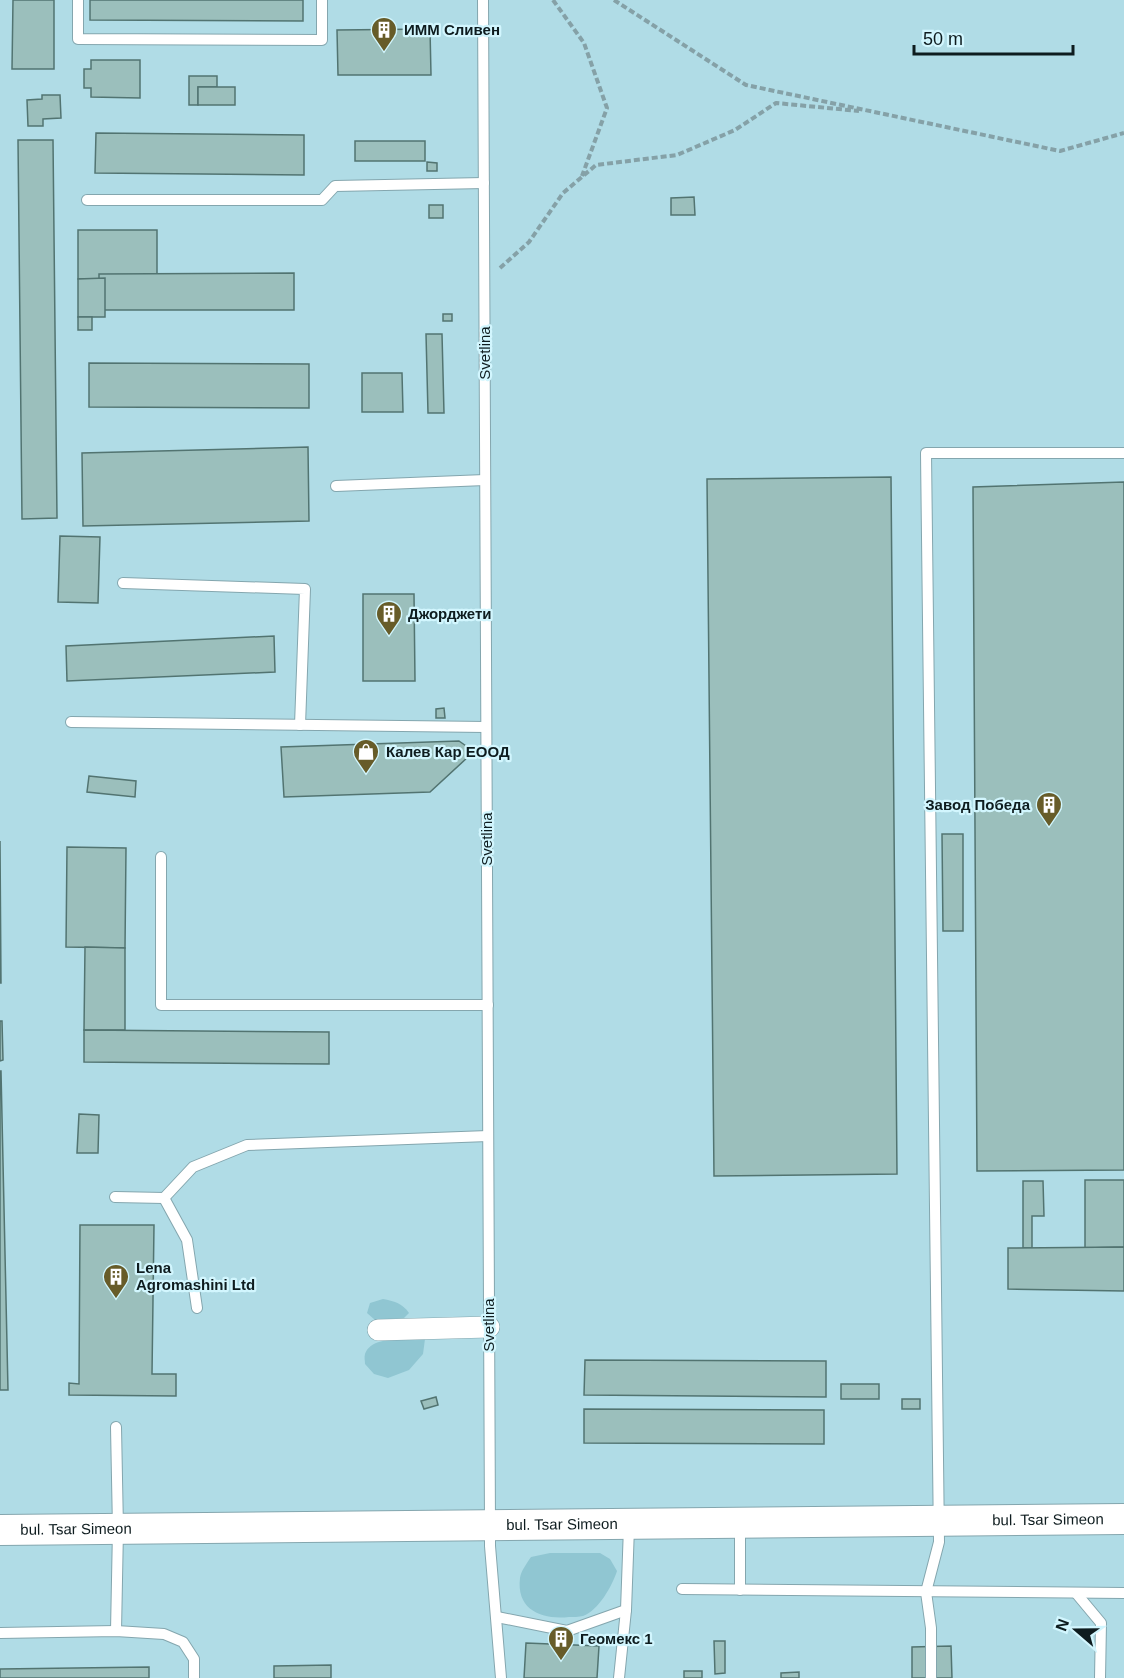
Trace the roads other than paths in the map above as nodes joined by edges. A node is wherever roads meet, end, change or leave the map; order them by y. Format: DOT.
graph roads {
  1 [pos="78,0"];
  2 [pos="322,0"];
  3 [pos="483,0"];
  4 [pos="484,183"];
  5 [pos="87,200"];
  6 [pos="1124,453"];
  7 [pos="485,480"];
  8 [pos="336,486"];
  9 [pos="123,583"];
  10 [pos="71,722"];
  11 [pos="300,724"];
  12 [pos="486,727"];
  13 [pos="161,857"];
  14 [pos="488,1005"];
  15 [pos="488,1136"];
  16 [pos="115,1197"];
  17 [pos="164,1198"];
  18 [pos="197,1308"];
  19 [pos="489,1327"];
  20 [pos="378,1330"];
  21 [pos="116,1427"];
  22 [pos="1124,1519"];
  23 [pos="939,1520"];
  24 [pos="740,1522"];
  25 [pos="629,1523"];
  26 [pos="490,1525"];
  27 [pos="118,1528"];
  28 [pos="0,1530"];
  29 [pos="682,1589"];
  30 [pos="740,1590"];
  31 [pos="926,1592"];
  32 [pos="1076,1593"];
  33 [pos="1124,1593"];
  34 [pos="626,1610"];
  35 [pos="497,1617"];
  36 [pos="116,1631"];
  37 [pos="0,1633"];
  38 [pos="194,1678"];
  39 [pos="501,1678"];
  40 [pos="619,1678"];
  41 [pos="931,1678"];
  42 [pos="1100,1678"];
  1 -- 2 [label="lane"];
  3 -- 4 [label="lane, Svetlina"];
  4 -- 5 [label="lane"];
  4 -- 7 [label="lane, Svetlina"];
  6 -- 23 [label="lane"];
  7 -- 8 [label="lane"];
  7 -- 12 [label="lane, Svetlina"];
  9 -- 11 [label="lane"];
  10 -- 11 [label="lane"];
  11 -- 12 [label="lane"];
  12 -- 14 [label="lane, Svetlina"];
  13 -- 14 [label="lane"];
  14 -- 15 [label="lane, Svetlina"];
  15 -- 17 [label="lane"];
  15 -- 19 [label="lane, Svetlina"];
  16 -- 17 [label="lane"];
  17 -- 18 [label="lane"];
  19 -- 20 [label="street"];
  19 -- 26 [label="lane, Svetlina"];
  21 -- 27 [label="lane"];
  22 -- 23 [label="main road, bul. Tsar Simeon"];
  23 -- 24 [label="main road, bul. Tsar Simeon"];
  23 -- 31 [label="lane"];
  24 -- 25 [label="main road, bul. Tsar Simeon"];
  24 -- 30 [label="lane"];
  25 -- 26 [label="main road, bul. Tsar Simeon"];
  25 -- 34 [label="lane"];
  26 -- 27 [label="main road, bul. Tsar Simeon"];
  26 -- 35 [label="lane, Svetlina"];
  27 -- 28 [label="main road, bul. Tsar Simeon"];
  27 -- 36 [label="lane"];
  29 -- 30 [label="lane"];
  30 -- 31 [label="lane"];
  31 -- 32 [label="lane"];
  31 -- 41 [label="lane"];
  32 -- 33 [label="lane"];
  32 -- 42 [label="lane"];
  34 -- 35 [label="lane"];
  34 -- 40 [label="lane"];
  35 -- 39 [label="lane, Svetlina"];
  36 -- 37 [label="lane"];
  36 -- 38 [label="lane"];
}
